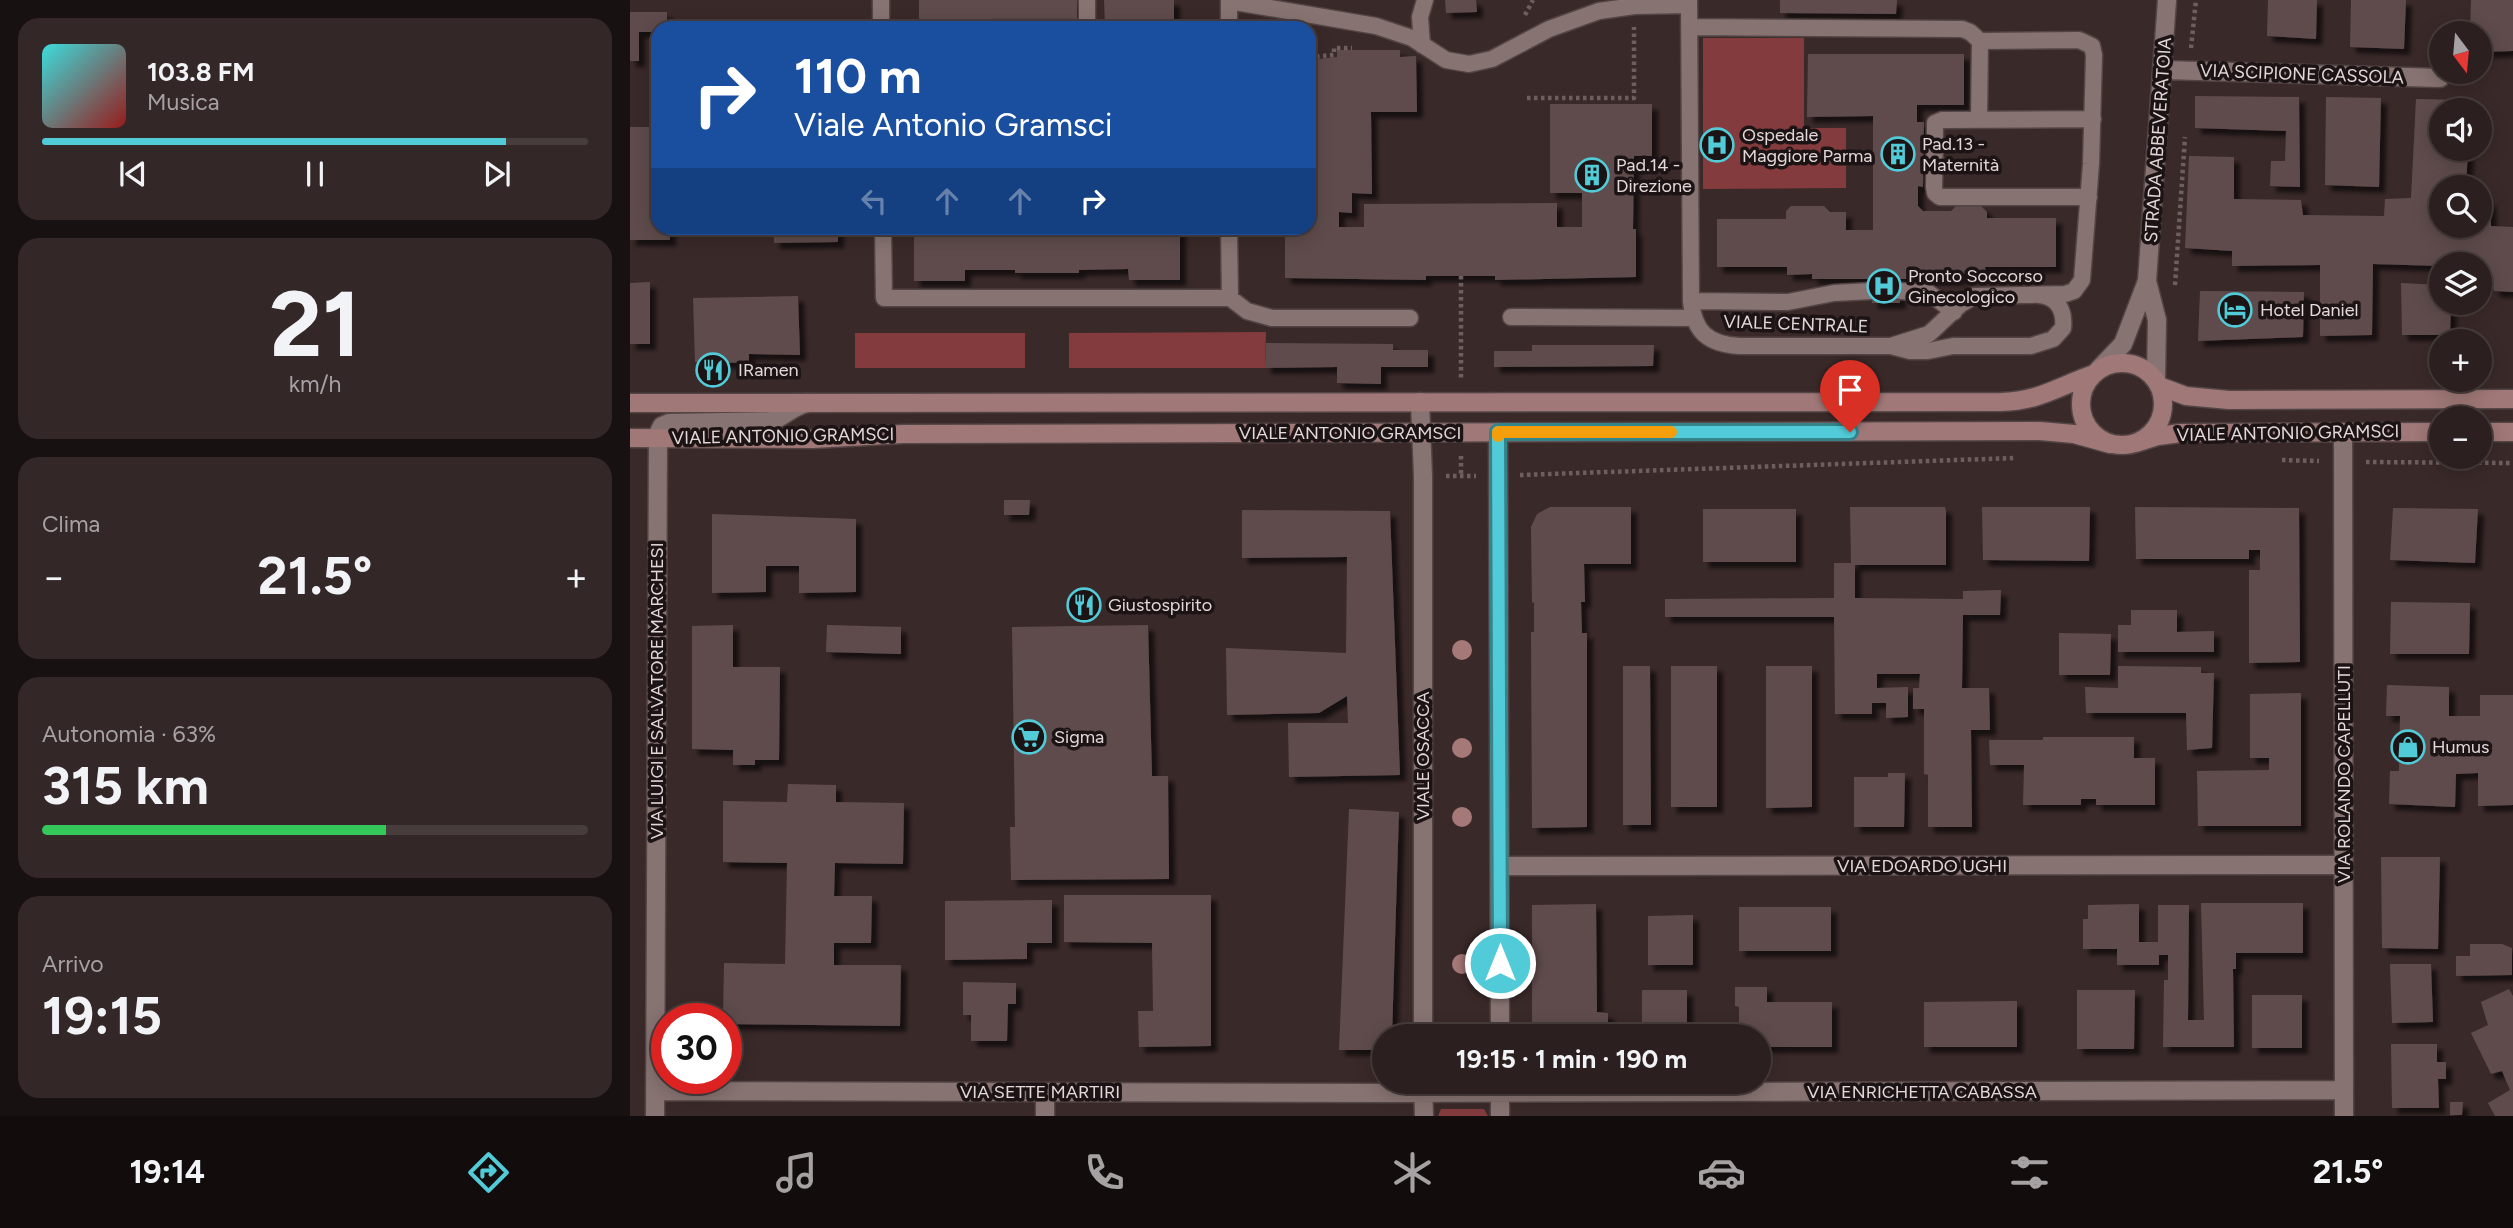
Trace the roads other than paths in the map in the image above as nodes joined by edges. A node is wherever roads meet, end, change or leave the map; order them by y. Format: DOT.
graph roads {
  1 [pos="881,0"];
  2 [pos="1087,0"];
  3 [pos="1426,0"];
  4 [pos="2167,0"];
  5 [pos="1229,1"];
  6 [pos="1689,2"];
  7 [pos="881,21"];
  8 [pos="1087,21"];
  9 [pos="1229,21"];
  10 [pos="1689,27"];
  11 [pos="1980,41"];
  12 [pos="1422,45"];
  13 [pos="2163,70"];
  14 [pos="2429,78"];
  15 [pos="2093,119"];
  16 [pos="1979,120"];
  17 [pos="2089,197"];
  18 [pos="883,235"];
  19 [pos="1230,235"];
  20 [pos="2147,281"];
  21 [pos="1872,291"];
  22 [pos="1900,291"];
  23 [pos="2038,295"];
  24 [pos="1230,298"];
  25 [pos="1691,301"];
  26 [pos="1954,312"];
  27 [pos="1511,317"];
  28 [pos="1693,317"];
  29 [pos="1410,318"];
  30 [pos="1891,346"];
  31 [pos="2096,372"];
  32 [pos="2157,383"];
  33 [pos="2513,400"];
  34 [pos="815,402"];
  35 [pos="1420,402"];
  36 [pos="630,403"];
  37 [pos="1421,432"];
  38 [pos="1498,432"];
  39 [pos="2343,432"];
  40 [pos="2429,432"];
  41 [pos="2492,432"];
  42 [pos="2513,432"];
  43 [pos="630,438"];
  44 [pos="658,438"];
  45 [pos="2136,443"];
  46 [pos="2110,444"];
  47 [pos="2344,865"];
  48 [pos="1500,866"];
  49 [pos="656,1003"];
  50 [pos="1423,1024"];
  51 [pos="1500,1024"];
  52 [pos="1372,1088"];
  53 [pos="1771,1088"];
  54 [pos="2344,1090"];
  55 [pos="742,1091"];
  56 [pos="1045,1092"];
  57 [pos="656,1094"];
  58 [pos="1423,1094"];
  59 [pos="1500,1094"];
  60 [pos="655,1116"];
  61 [pos="1045,1116"];
  62 [pos="1423,1116"];
  63 [pos="1500,1116"];
  64 [pos="2344,1116"];
  1 -- 7 [label="lane"];
  2 -- 8 [label="lane"];
  3 -- 12 [label="lane"];
  4 -- 13 [label="street, STRADA ABBEVERATOIA"];
  5 -- 9 [label="lane"];
  5 -- 12 [label="lane"];
  6 -- 10 [label="lane"];
  6 -- 12 [label="lane"];
  10 -- 11 [label="lane"];
  10 -- 25 [label="lane"];
  11 -- 15 [label="lane"];
  11 -- 16 [label="lane"];
  13 -- 14 [label="street, VIA SCIPIONE CASSOLA"];
  13 -- 20 [label="street, STRADA ABBEVERATOIA"];
  15 -- 16 [label="lane"];
  15 -- 17 [label="lane"];
  16 -- 17 [label="lane"];
  17 -- 23 [label="lane"];
  18 -- 24 [label="lane"];
  19 -- 24 [label="lane"];
  20 -- 31 [label="street, STRADA ABBEVERATOIA"];
  20 -- 32 [label="street, STRADA ABBEVERATOIA"];
  21 -- 25 [label="lane"];
  22 -- 26 [label="lane"];
  23 -- 26 [label="lane"];
  23 -- 30 [label="lane"];
  24 -- 29 [label="lane"];
  25 -- 28 [label="lane"];
  26 -- 30 [label="lane"];
  27 -- 28 [label="lane"];
  28 -- 30 [label="lane, VIALE CENTRALE"];
  31 -- 32 [label="main road, VIALE ANTONIO GRAMSCI"];
  31 -- 35 [label="main road, VIALE ANTONIO GRAMSCI"];
  31 -- 46 [label="main road"];
  32 -- 33 [label="main road, VIALE ANTONIO GRAMSCI"];
  32 -- 45 [label="main road, VIALE ANTONIO GRAMSCI"];
  34 -- 35 [label="main road, VIALE ANTONIO GRAMSCI"];
  34 -- 36 [label="main road, VIALE ANTONIO GRAMSCI"];
  34 -- 44 [label="street"];
  35 -- 37 [label="street, VIALE OSACCA"];
  37 -- 38 [label="main road, VIALE ANTONIO GRAMSCI"];
  37 -- 44 [label="main road, VIALE ANTONIO GRAMSCI"];
  37 -- 50 [label="street, VIALE OSACCA"];
  38 -- 46 [label="main road, VIALE ANTONIO GRAMSCI"];
  38 -- 48 [label="street"];
  39 -- 40 [label="main road, VIALE ANTONIO GRAMSCI"];
  39 -- 45 [label="main road, VIALE ANTONIO GRAMSCI"];
  39 -- 47 [label="street, VIA ROLANDO CAPELLUTI"];
  41 -- 42 [label="main road"];
  43 -- 44 [label="main road, VIALE ANTONIO GRAMSCI"];
  44 -- 49 [label="street, VIA LUIGI E SALVATORE MARCHESI"];
  45 -- 46 [label="main road, VIALE ANTONIO GRAMSCI"];
  47 -- 48 [label="street, VIA EDOARDO UGHI"];
  47 -- 54 [label="street, VIA ROLANDO CAPELLUTI"];
  48 -- 51 [label="street"];
  52 -- 56 [label="street, VIA SETTE MARTIRI"];
  53 -- 54 [label="street, VIA ENRICHETTA CABASSA"];
  54 -- 64 [label="street, VIA ROLANDO CAPELLUTI"];
  55 -- 56 [label="street, VIA SETTE MARTIRI"];
  56 -- 61 [label="street"];
  57 -- 60 [label="street, VIA LUIGI E SALVATORE MARCHESI"];
  58 -- 62 [label="street"];
  59 -- 63 [label="street"];
}
